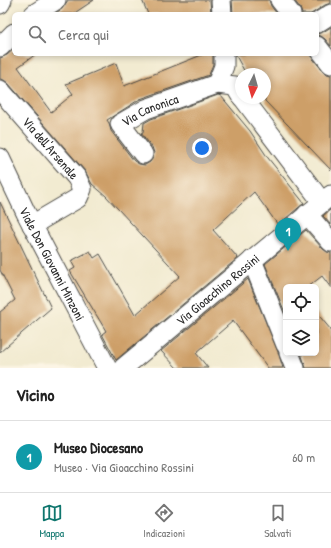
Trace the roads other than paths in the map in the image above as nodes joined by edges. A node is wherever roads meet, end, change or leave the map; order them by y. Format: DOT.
graph roads {
  1 [pos="2,0"];
  2 [pos="56,0"];
  3 [pos="221,0"];
  4 [pos="0,4"];
  5 [pos="37,12"];
  6 [pos="222,12"];
  7 [pos="331,14"];
  8 [pos="319,22"];
  9 [pos="12,35"];
  10 [pos="0,47"];
  11 [pos="224,56"];
  12 [pos="217,84"];
  13 [pos="235,86"];
  14 [pos="0,90"];
  15 [pos="248,104"];
  16 [pos="143,154"];
  17 [pos="0,158"];
  18 [pos="327,198"];
  19 [pos="307,214"];
  20 [pos="32,225"];
  21 [pos="331,242"];
  22 [pos="252,260"];
  23 [pos="283,338"];
  24 [pos="290,356"];
  25 [pos="107,368"];
  26 [pos="123,368"];
  27 [pos="295,368"];
  1 -- 4 [label="street"];
  2 -- 5 [label="street"];
  3 -- 6 [label="street"];
  7 -- 8 [label="street"];
  9 -- 10 [label="street"];
  11 -- 12 [label="street"];
  12 -- 13 [label="street"];
  12 -- 16 [label="street, Via Canonica"];
  14 -- 20 [label="street, Via dell'Arsenale"];
  15 -- 18 [label="street"];
  17 -- 20 [label="street, Viale Don Giovanni Minzoni"];
  18 -- 19 [label="street, Via Gioacchino Rossini"];
  19 -- 21 [label="street"];
  19 -- 22 [label="street, Via Gioacchino Rossini"];
  20 -- 25 [label="street, Viale Don Giovanni Minzoni"];
  22 -- 23 [label="street"];
  22 -- 26 [label="street, Via Gioacchino Rossini"];
  24 -- 27 [label="street"];
}
